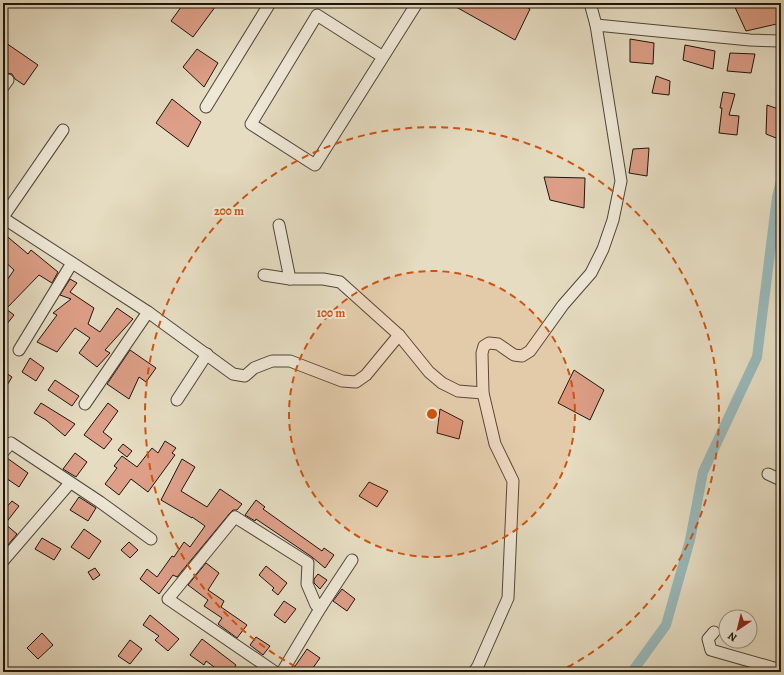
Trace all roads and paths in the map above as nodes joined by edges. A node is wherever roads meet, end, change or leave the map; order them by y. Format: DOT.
graph roads {
  1 [pos="270,3"];
  2 [pos="417,3"];
  3 [pos="590,3"];
  4 [pos="596,25"];
  5 [pos="781,41"];
  6 [pos="383,57"];
  7 [pos="206,107"];
  8 [pos="62,130"];
  9 [pos="3,218"];
  10 [pos="279,225"];
  11 [pos="72,263"];
  12 [pos="264,275"];
  13 [pos="290,279"];
  14 [pos="148,312"];
  15 [pos="399,334"];
  16 [pos="18,350"];
  17 [pos="206,354"];
  18 [pos="483,393"];
  19 [pos="177,400"];
  20 [pos="85,404"];
  21 [pos="3,452"];
  22 [pos="768,474"];
  23 [pos="781,480"];
  24 [pos="70,483"];
  25 [pos="151,538"];
  26 [pos="352,560"];
  27 [pos="3,561"];
  28 [pos="321,607"];
  29 [pos="714,632"];
  30 [pos="781,670"];
  31 [pos="275,672"];
  32 [pos="282,672"];
  33 [pos="474,672"];
  1 -- 7 [label="street"];
  2 -- 6 [label="street"];
  3 -- 4 [label="street"];
  4 -- 5 [label="street"];
  4 -- 18 [label="street"];
  6 -- 6 [label="street"];
  8 -- 9 [label="street"];
  9 -- 11 [label="street"];
  10 -- 13 [label="street"];
  11 -- 14 [label="street"];
  11 -- 16 [label="street"];
  12 -- 13 [label="street"];
  13 -- 15 [label="street"];
  14 -- 17 [label="street"];
  14 -- 20 [label="street"];
  15 -- 17 [label="street"];
  15 -- 18 [label="street"];
  17 -- 19 [label="street"];
  18 -- 33 [label="street"];
  21 -- 24 [label="street"];
  22 -- 23 [label="street"];
  24 -- 25 [label="street"];
  24 -- 27 [label="street"];
  26 -- 28 [label="street"];
  28 -- 31 [label="street"];
  28 -- 32 [label="street"];
  29 -- 30 [label="street"];
}
